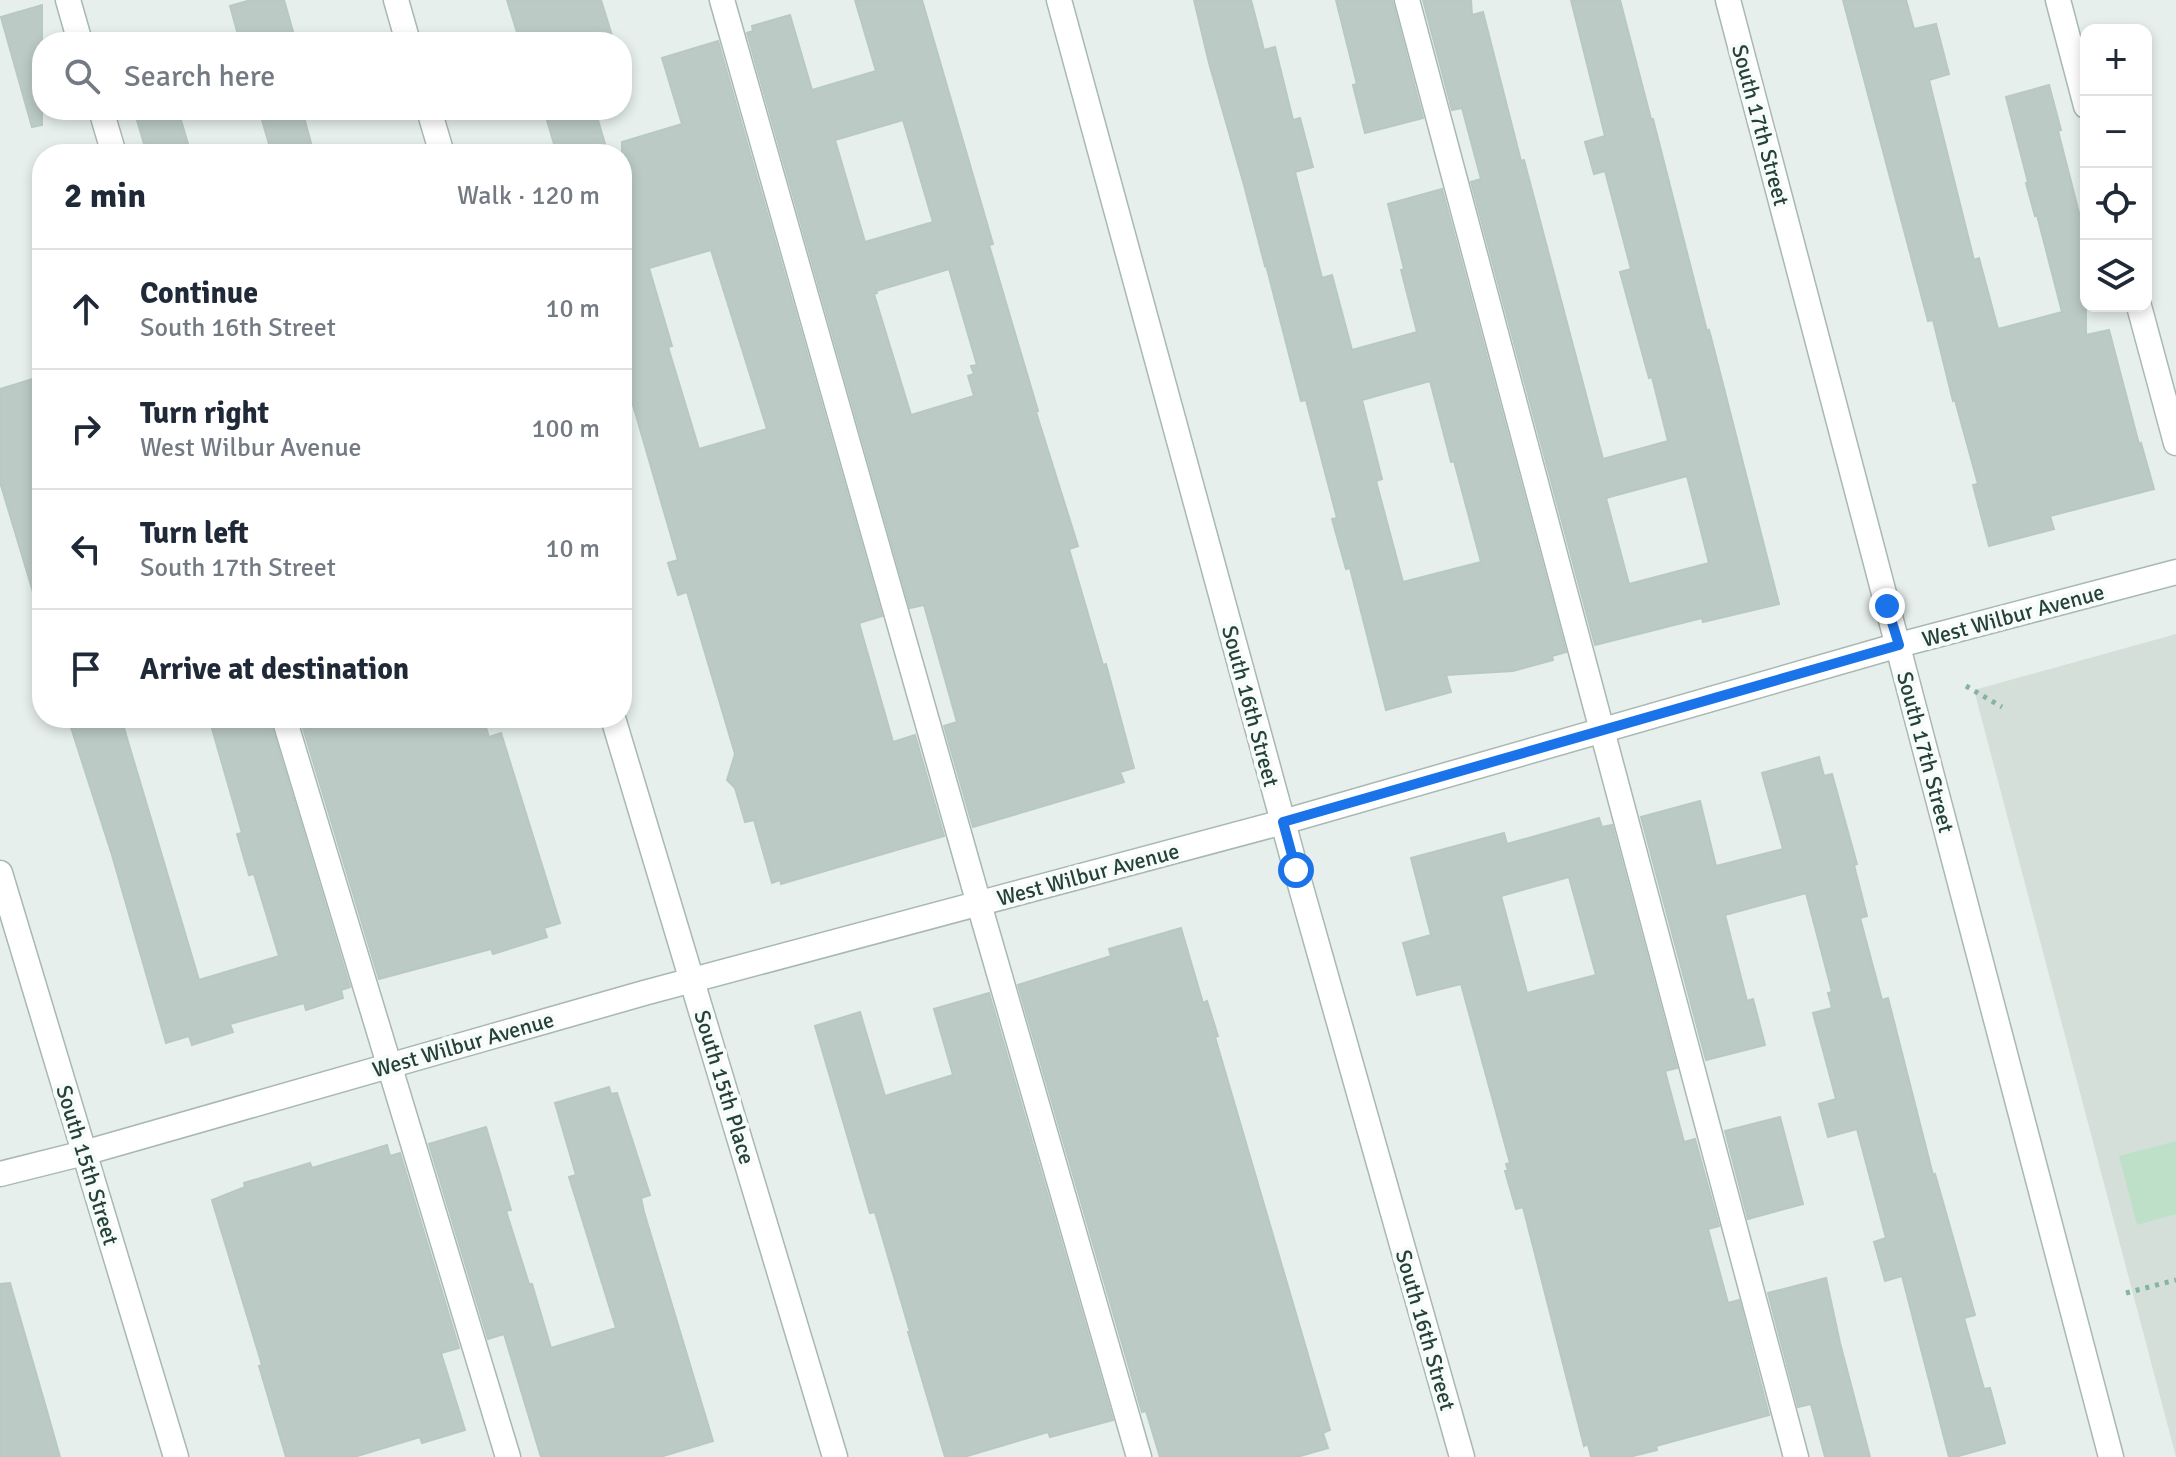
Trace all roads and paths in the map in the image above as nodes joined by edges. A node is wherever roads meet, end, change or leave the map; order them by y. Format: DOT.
graph roads {
  1 [pos="68,0"];
  2 [pos="396,0"];
  3 [pos="722,0"];
  4 [pos="1059,0"];
  5 [pos="1407,0"];
  6 [pos="1728,0"];
  7 [pos="2058,0"];
  8 [pos="77,32"];
  9 [pos="405,32"];
  10 [pos="2083,96"];
  11 [pos="104,120"];
  12 [pos="432,120"];
  13 [pos="111,144"];
  14 [pos="439,144"];
  15 [pos="2141,312"];
  16 [pos="2176,443"];
  17 [pos="2176,572"];
  18 [pos="1899,645"];
  19 [pos="1966,686"];
  20 [pos="2002,707"];
  21 [pos="287,728"];
  22 [pos="616,728"];
  23 [pos="1601,730"];
  24 [pos="1283,822"];
  25 [pos="0,873"];
  26 [pos="979,904"];
  27 [pos="693,979"];
  28 [pos="388,1065"];
  29 [pos="84,1153"];
  30 [pos="0,1174"];
  31 [pos="2176,1280"];
  32 [pos="2126,1293"];
  33 [pos="176,1457"];
  34 [pos="508,1457"];
  35 [pos="835,1457"];
  36 [pos="1139,1457"];
  37 [pos="1462,1457"];
  38 [pos="1796,1457"];
  39 [pos="2111,1457"];
  1 -- 8 [label="street"];
  2 -- 9 [label="street"];
  3 -- 26 [label="street"];
  4 -- 24 [label="street, South 16th Street"];
  5 -- 23 [label="street"];
  6 -- 18 [label="street, South 17th Street"];
  7 -- 10 [label="street"];
  11 -- 13 [label="street"];
  12 -- 14 [label="street"];
  15 -- 16 [label="street"];
  17 -- 18 [label="street, West Wilbur Avenue"];
  18 -- 23 [label="street, West Wilbur Avenue"];
  18 -- 39 [label="street, South 17th Street"];
  19 -- 20 [label="path"];
  21 -- 28 [label="street"];
  22 -- 27 [label="street, South 15th Place"];
  23 -- 24 [label="street, West Wilbur Avenue"];
  23 -- 38 [label="street"];
  24 -- 26 [label="street, West Wilbur Avenue"];
  24 -- 37 [label="street, South 16th Street"];
  25 -- 29 [label="street, South 15th Street"];
  26 -- 27 [label="street, West Wilbur Avenue"];
  26 -- 36 [label="street"];
  27 -- 28 [label="street, West Wilbur Avenue"];
  27 -- 35 [label="street, South 15th Place"];
  28 -- 29 [label="street, West Wilbur Avenue"];
  28 -- 34 [label="street"];
  29 -- 30 [label="street, West Wilbur Avenue"];
  29 -- 33 [label="street, South 15th Street"];
  31 -- 32 [label="path"];
}
